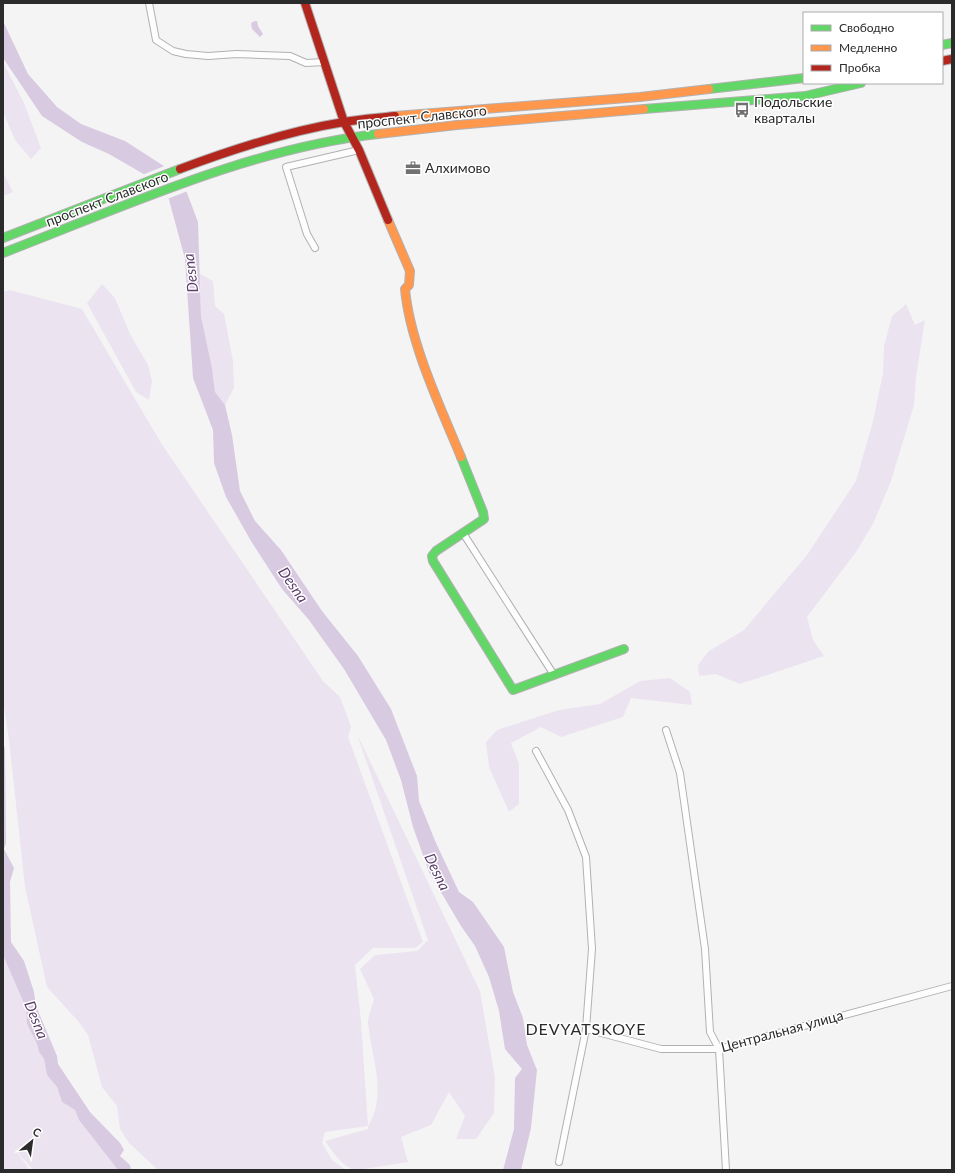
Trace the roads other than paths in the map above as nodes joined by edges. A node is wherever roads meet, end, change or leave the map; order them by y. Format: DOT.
graph roads {
  1 [pos="149,3"];
  2 [pos="305,3"];
  3 [pos="324,62"];
  4 [pos="803,78"];
  5 [pos="857,84"];
  6 [pos="344,122"];
  7 [pos="351,138"];
  8 [pos="359,150"];
  9 [pos="3,238"];
  10 [pos="315,248"];
  11 [pos="3,253"];
  12 [pos="464,533"];
  13 [pos="624,649"];
  14 [pos="554,675"];
  15 [pos="666,730"];
  16 [pos="536,751"];
  17 [pos="952,986"];
  18 [pos="586,1029"];
  19 [pos="720,1049"];
  20 [pos="559,1162"];
  21 [pos="726,1170"];
  1 -- 3 [label="street"];
  2 -- 3 [label="main road"];
  3 -- 6 [label="main road"];
  4 -- 6 [label="main road, проспект Славского"];
  5 -- 7 [label="main road, проспект Славского"];
  6 -- 7 [label="main road"];
  6 -- 9 [label="main road, проспект Славского"];
  7 -- 8 [label="main road"];
  7 -- 11 [label="main road, проспект Славского"];
  8 -- 10 [label="street"];
  8 -- 12 [label="main road"];
  12 -- 14 [label="street"];
  12 -- 14 [label="main road"];
  13 -- 14 [label="main road"];
  15 -- 19 [label="street"];
  16 -- 18 [label="street"];
  17 -- 19 [label="street, Центральная улица"];
  18 -- 19 [label="street, Центральная улица"];
  18 -- 20 [label="street"];
  19 -- 21 [label="street"];
}
